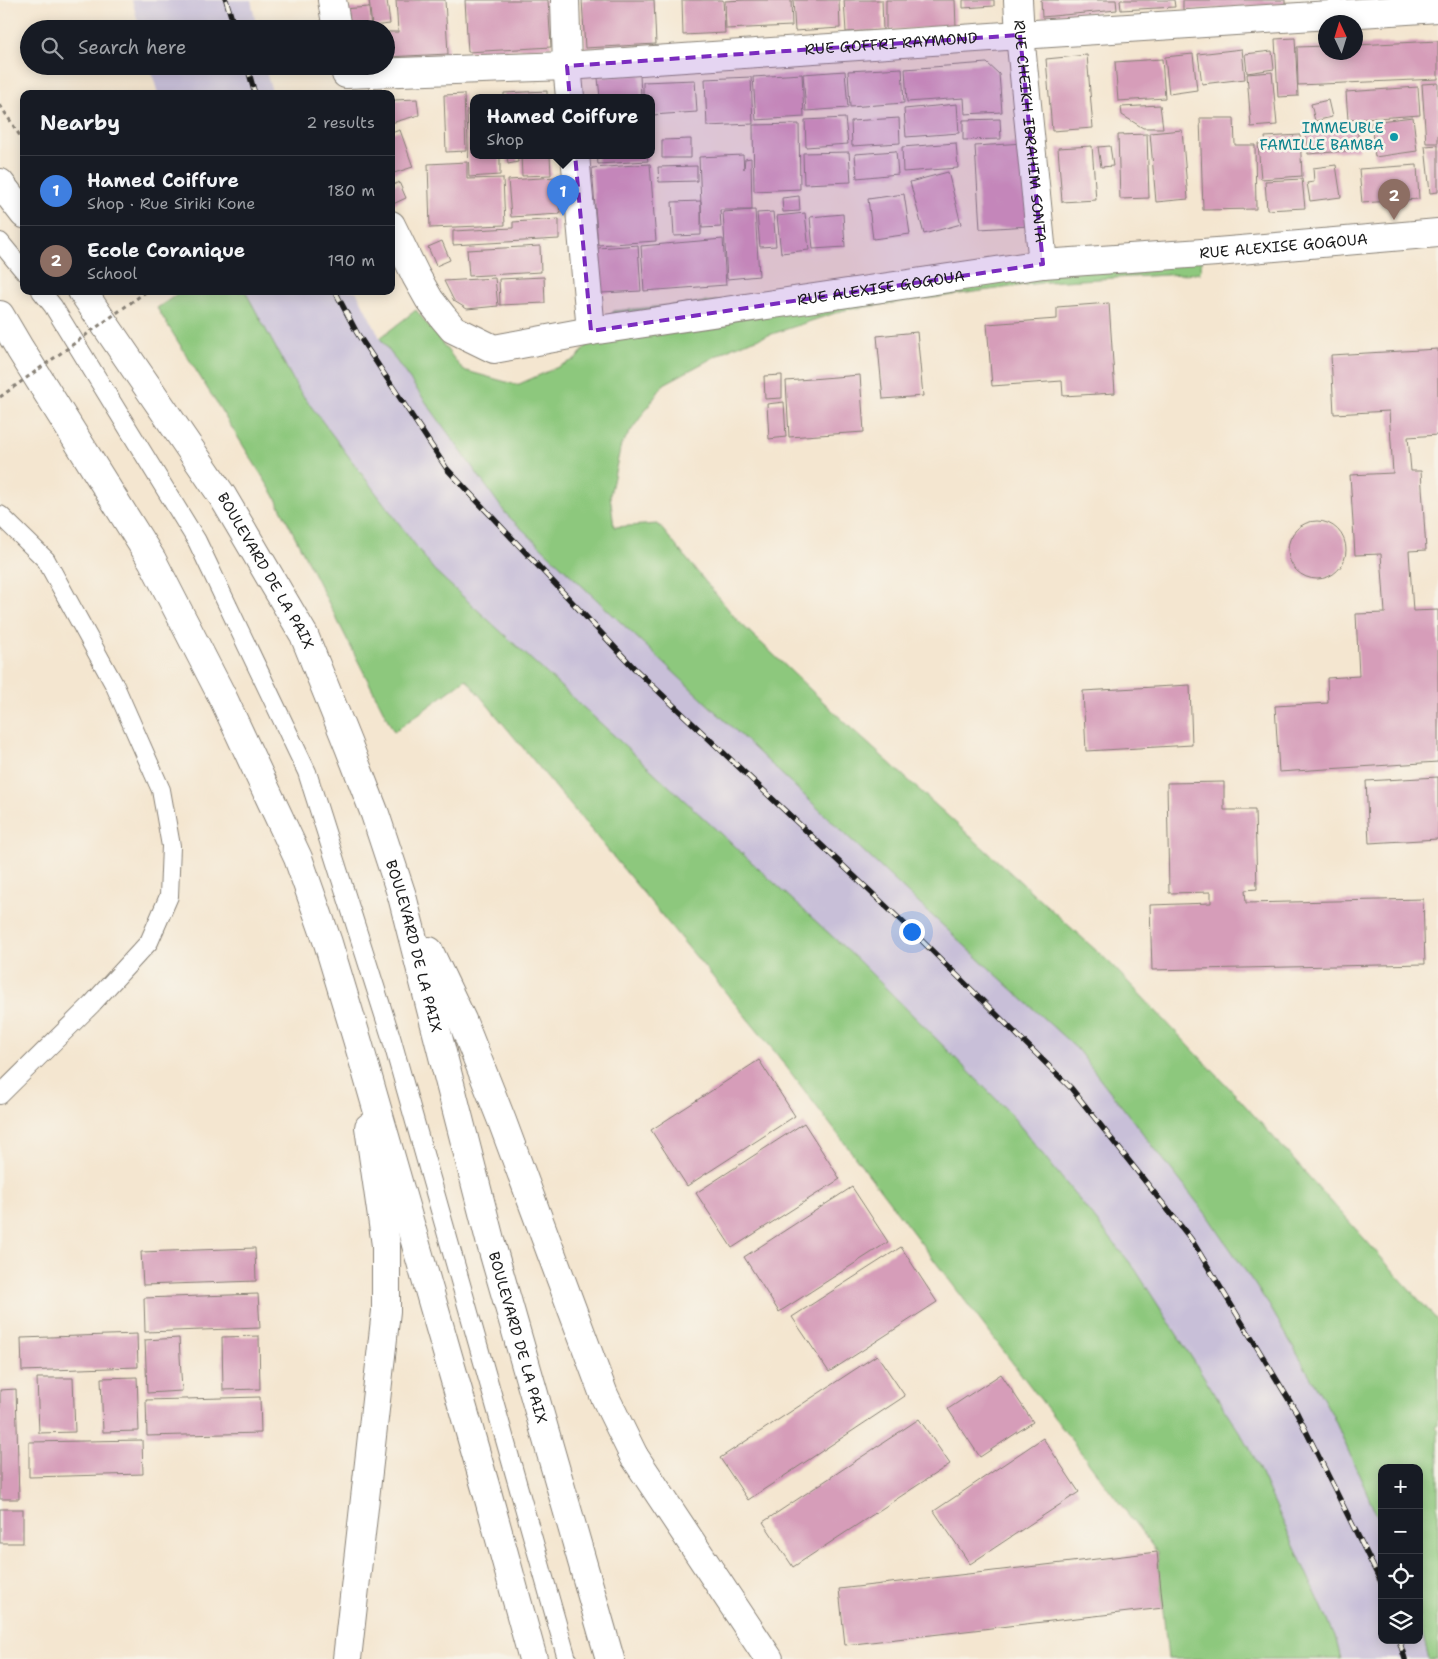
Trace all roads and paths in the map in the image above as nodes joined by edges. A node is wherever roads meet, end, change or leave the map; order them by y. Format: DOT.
graph roads {
  1 [pos="332,0"];
  2 [pos="565,0"];
  3 [pos="1018,0"];
  4 [pos="1438,8"];
  5 [pos="335,20"];
  6 [pos="1020,35"];
  7 [pos="567,66"];
  8 [pos="346,78"];
  9 [pos="570,94"];
  10 [pos="0,105"];
  11 [pos="20,136"];
  12 [pos="575,159"];
  13 [pos="0,183"];
  14 [pos="20,209"];
  15 [pos="395,233"];
  16 [pos="1438,233"];
  17 [pos="0,242"];
  18 [pos="1043,264"];
  19 [pos="20,266"];
  20 [pos="44,295"];
  21 [pos="85,295"];
  22 [pos="141,295"];
  23 [pos="0,314"];
  24 [pos="591,331"];
  25 [pos="0,397"];
  26 [pos="0,515"];
  27 [pos="402,896"];
  28 [pos="357,1039"];
  29 [pos="0,1095"];
  30 [pos="346,1659"];
  31 [pos="533,1659"];
  32 [pos="567,1659"];
  33 [pos="610,1659"];
  34 [pos="769,1659"];
  1 -- 5 [label="main road"];
  2 -- 7 [label="main road"];
  3 -- 6 [label="main road, RUE CHEIKH IBRAHIM SONTA"];
  4 -- 6 [label="main road, RUE GOFFRI RAYMOND"];
  6 -- 7 [label="main road, RUE GOFFRI RAYMOND"];
  6 -- 18 [label="main road, RUE CHEIKH IBRAHIM SONTA"];
  7 -- 8 [label="main road, RUE GOFFRI RAYMOND"];
  7 -- 9 [label="main road"];
  10 -- 11 [label="path"];
  12 -- 24 [label="main road"];
  13 -- 14 [label="main road"];
  15 -- 24 [label="main road, RUE ALEXISE GOGOUA"];
  16 -- 18 [label="main road, RUE ALEXISE GOGOUA"];
  17 -- 19 [label="lane"];
  18 -- 24 [label="main road, RUE ALEXISE GOGOUA"];
  20 -- 32 [label="lane"];
  21 -- 27 [label="main road, BOULEVARD DE LA PAIX"];
  22 -- 25 [label="path, bridge"];
  23 -- 28 [label="main road"];
  26 -- 29 [label="lane"];
  27 -- 33 [label="main road, BOULEVARD DE LA PAIX"];
  27 -- 34 [label="main road"];
  28 -- 30 [label="main road"];
  28 -- 31 [label="main road"];
}
